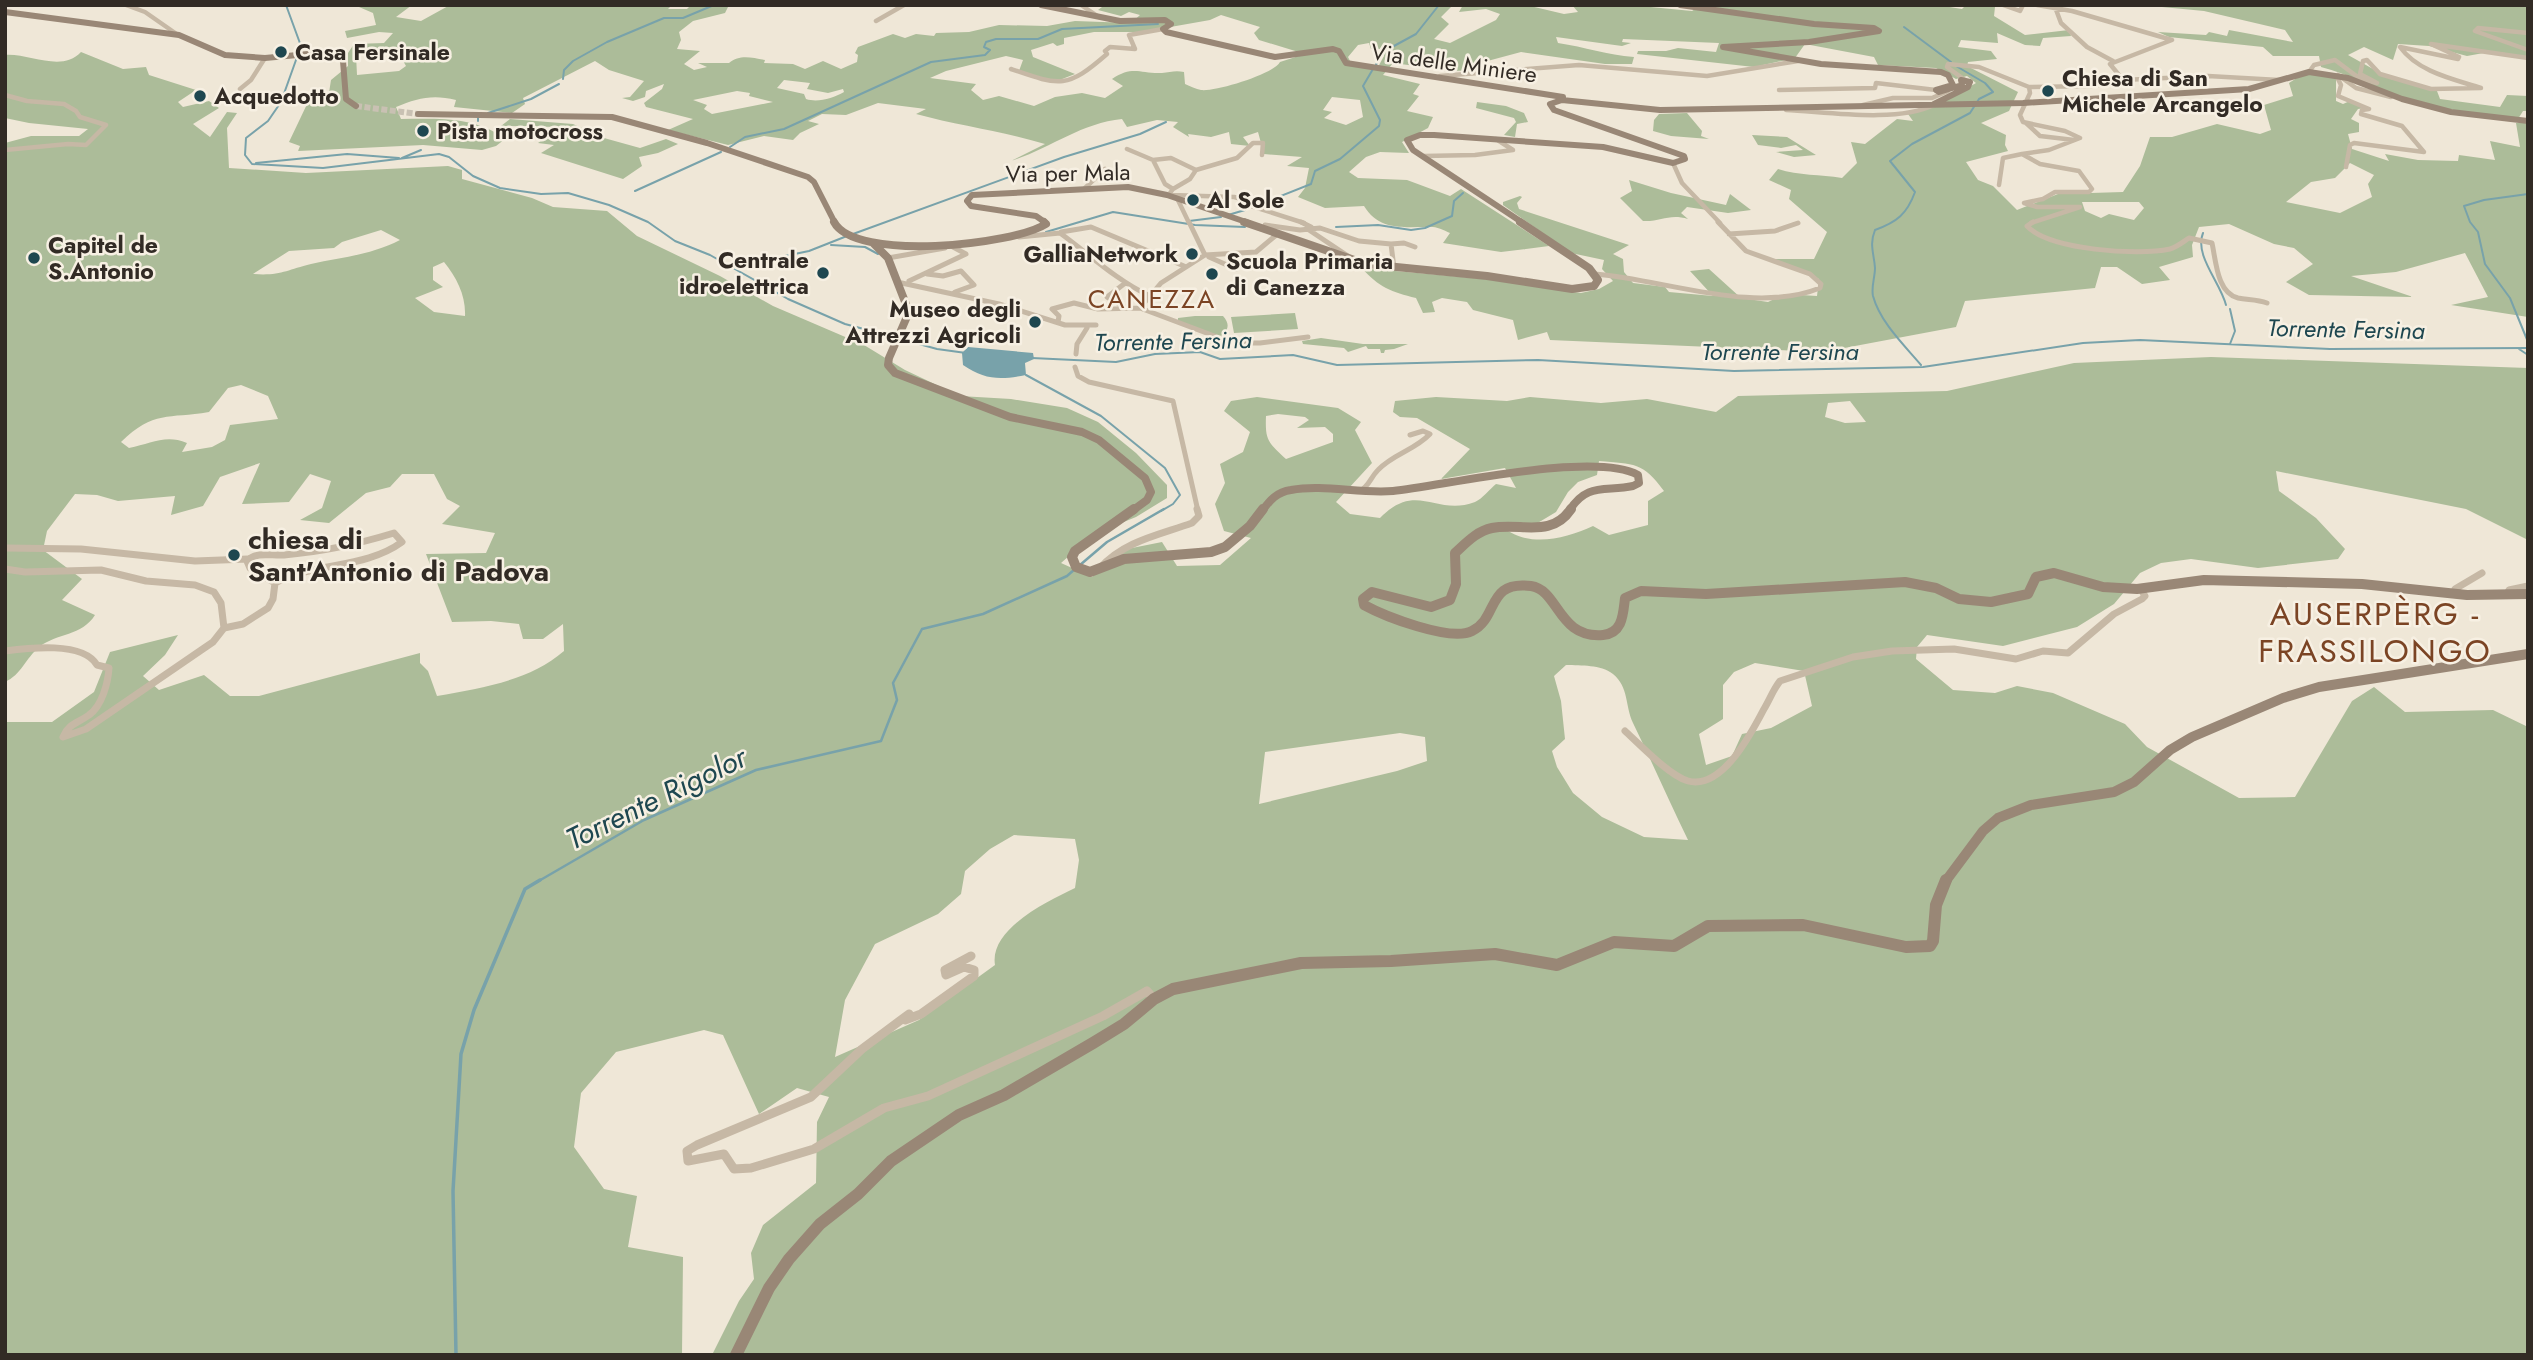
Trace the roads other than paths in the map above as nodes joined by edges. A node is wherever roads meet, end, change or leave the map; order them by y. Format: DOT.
graph roads {
  1 [pos="126,5"];
  2 [pos="904,5"];
  3 [pos="1041,5"];
  4 [pos="1081,5"];
  5 [pos="1680,5"];
  6 [pos="2003,5"];
  7 [pos="2023,5"];
  8 [pos="2038,5"];
  9 [pos="2055,7"];
  10 [pos="5,12"];
  11 [pos="1100,18"];
  12 [pos="876,21"];
  13 [pos="166,28"];
  14 [pos="135,30"];
  15 [pos="1165,31"];
  16 [pos="157,33"];
  17 [pos="2528,33"];
  18 [pos="179,35"];
  19 [pos="2528,50"];
  20 [pos="265,58"];
  21 [pos="2528,58"];
  22 [pos="1806,61"];
  23 [pos="2113,61"];
  24 [pos="1011,69"];
  25 [pos="2309,72"];
  26 [pos="2338,75"];
  27 [pos="1440,76"];
  28 [pos="2123,79"];
  29 [pos="2278,79"];
  30 [pos="1965,80"];
  31 [pos="2029,87"];
  32 [pos="240,89"];
  33 [pos="1779,90"];
  34 [pos="1936,90"];
  35 [pos="1948,92"];
  36 [pos="5,95"];
  37 [pos="2023,103"];
  38 [pos="1934,105"];
  39 [pos="356,106"];
  40 [pos="1858,106"];
  41 [pos="1750,108"];
  42 [pos="1642,110"];
  43 [pos="418,114"];
  44 [pos="2528,121"];
  45 [pos="2025,123"];
  46 [pos="1496,139"];
  47 [pos="2077,140"];
  48 [pos="1127,149"];
  49 [pos="5,150"];
  50 [pos="2022,154"];
  51 [pos="1262,155"];
  52 [pos="1424,156"];
  53 [pos="1153,160"];
  54 [pos="1673,163"];
  55 [pos="2346,167"];
  56 [pos="1105,169"];
  57 [pos="1196,170"];
  58 [pos="1999,185"];
  59 [pos="1085,188"];
  60 [pos="1170,192"];
  61 [pos="1177,198"];
  62 [pos="1283,216"];
  63 [pos="1798,223"];
  64 [pos="1265,225"];
  65 [pos="1254,226"];
  66 [pos="1308,229"];
  67 [pos="1300,230"];
  68 [pos="1060,233"];
  69 [pos="1729,234"];
  70 [pos="873,243"];
  71 [pos="1391,244"];
  72 [pos="894,247"];
  73 [pos="953,247"];
  74 [pos="1415,247"];
  75 [pos="886,255"];
  76 [pos="1205,256"];
  77 [pos="1351,259"];
  78 [pos="1184,266"];
  79 [pos="1394,268"];
  80 [pos="1236,269"];
  81 [pos="926,274"];
  82 [pos="1594,274"];
  83 [pos="897,282"];
  84 [pos="1124,284"];
  85 [pos="952,293"];
  86 [pos="1148,295"];
  87 [pos="2267,303"];
  88 [pos="1140,307"];
  89 [pos="1127,308"];
  90 [pos="1058,322"];
  91 [pos="1096,326"];
  92 [pos="1087,328"];
  93 [pos="1308,337"];
  94 [pos="1076,354"];
  95 [pos="1075,367"];
  96 [pos="1410,435"];
  97 [pos="1350,492"];
  98 [pos="5,548"];
  99 [pos="248,559"];
  100 [pos="5,569"];
  101 [pos="1097,571"];
  102 [pos="2482,573"];
  103 [pos="275,583"];
  104 [pos="2528,586"];
  105 [pos="2140,588"];
  106 [pos="2456,594"];
  107 [pos="2507,594"];
  108 [pos="2528,594"];
  109 [pos="224,628"];
  110 [pos="5,651"];
  111 [pos="2528,654"];
  112 [pos="1625,731"];
  113 [pos="971,956"];
  114 [pos="1154,999"];
  115 [pos="909,1014"];
  116 [pos="892,1025"];
  117 [pos="736,1355"];
  1 -- 13 [label="street"];
  2 -- 12 [label="street"];
  3 -- 11 [label="main road, Via delle Miniere"];
  4 -- 11 [label="street"];
  5 -- 22 [label="main road"];
  6 -- 7 [label="street"];
  8 -- 9 [label="street"];
  9 -- 23 [label="street"];
  9 -- 23 [label="street"];
  10 -- 14 [label="main road"];
  11 -- 15 [label="main road, Via delle Miniere"];
  13 -- 14 [label="street"];
  13 -- 16 [label="street"];
  13 -- 18 [label="street"];
  14 -- 16 [label="main road"];
  15 -- 24 [label="street"];
  15 -- 27 [label="main road, Via delle Miniere"];
  16 -- 18 [label="main road"];
  17 -- 19 [label="street"];
  18 -- 20 [label="main road"];
  20 -- 32 [label="street"];
  20 -- 39 [label="main road"];
  21 -- 25 [label="street"];
  22 -- 27 [label="street"];
  22 -- 34 [label="main road"];
  23 -- 28 [label="street"];
  25 -- 26 [label="main road"];
  25 -- 29 [label="main road"];
  26 -- 44 [label="main road"];
  26 -- 55 [label="street"];
  27 -- 42 [label="main road, Via delle Miniere"];
  28 -- 29 [label="street"];
  28 -- 31 [label="street"];
  29 -- 37 [label="main road"];
  30 -- 31 [label="street"];
  30 -- 35 [label="main road"];
  30 -- 38 [label="main road"];
  31 -- 37 [label="street"];
  33 -- 34 [label="street"];
  34 -- 35 [label="main road"];
  35 -- 40 [label="street"];
  36 -- 49 [label="street"];
  37 -- 38 [label="main road"];
  37 -- 45 [label="street"];
  38 -- 40 [label="main road"];
  38 -- 41 [label="street"];
  40 -- 41 [label="main road"];
  41 -- 42 [label="main road"];
  42 -- 54 [label="main road"];
  43 -- 70 [label="main road"];
  45 -- 47 [label="street"];
  45 -- 47 [label="street"];
  46 -- 52 [label="street"];
  46 -- 52 [label="main road"];
  46 -- 54 [label="main road"];
  47 -- 50 [label="street"];
  48 -- 53 [label="street"];
  50 -- 58 [label="street"];
  50 -- 87 [label="street"];
  51 -- 57 [label="street"];
  52 -- 82 [label="main road"];
  53 -- 57 [label="street"];
  53 -- 60 [label="street"];
  54 -- 69 [label="street"];
  56 -- 59 [label="street"];
  57 -- 60 [label="street"];
  59 -- 60 [label="main road, Via per Mala"];
  59 -- 72 [label="main road, Via per Mala"];
  60 -- 61 [label="main road, Via per Mala"];
  60 -- 62 [label="street"];
  61 -- 65 [label="main road, Via per Mala"];
  61 -- 76 [label="street"];
  62 -- 64 [label="street"];
  62 -- 66 [label="street"];
  63 -- 69 [label="street"];
  64 -- 65 [label="street"];
  64 -- 67 [label="street"];
  65 -- 77 [label="main road, Via per Mala"];
  66 -- 67 [label="street"];
  66 -- 71 [label="street"];
  66 -- 77 [label="street"];
  67 -- 76 [label="street"];
  68 -- 73 [label="street"];
  68 -- 78 [label="street"];
  68 -- 84 [label="street"];
  69 -- 82 [label="street"];
  70 -- 72 [label="main road"];
  70 -- 75 [label="main road"];
  71 -- 74 [label="street"];
  71 -- 79 [label="street"];
  72 -- 75 [label="main road"];
  73 -- 75 [label="street"];
  73 -- 81 [label="street"];
  75 -- 83 [label="main road"];
  76 -- 78 [label="street"];
  76 -- 80 [label="street"];
  77 -- 79 [label="main road, Via per Mala"];
  78 -- 86 [label="street"];
  79 -- 82 [label="main road, Via per Mala"];
  81 -- 83 [label="street"];
  81 -- 85 [label="street"];
  83 -- 85 [label="street"];
  83 -- 101 [label="main road"];
  84 -- 86 [label="street"];
  84 -- 89 [label="street"];
  85 -- 90 [label="street"];
  86 -- 88 [label="street"];
  88 -- 89 [label="street"];
  88 -- 93 [label="street"];
  89 -- 90 [label="street"];
  90 -- 92 [label="street"];
  91 -- 92 [label="street"];
  92 -- 94 [label="street"];
  95 -- 101 [label="street"];
  96 -- 97 [label="street"];
  97 -- 101 [label="main road"];
  97 -- 105 [label="main road"];
  98 -- 99 [label="street"];
  99 -- 103 [label="street"];
  99 -- 103 [label="street"];
  100 -- 109 [label="street"];
  102 -- 106 [label="street"];
  103 -- 109 [label="street"];
  104 -- 107 [label="street"];
  105 -- 106 [label="main road"];
  105 -- 112 [label="street"];
  106 -- 107 [label="main road"];
  107 -- 108 [label="main road"];
  109 -- 110 [label="street"];
  111 -- 114 [label="main road"];
  113 -- 116 [label="street"];
  114 -- 116 [label="street"];
  114 -- 117 [label="main road"];
  115 -- 116 [label="street"];
}
